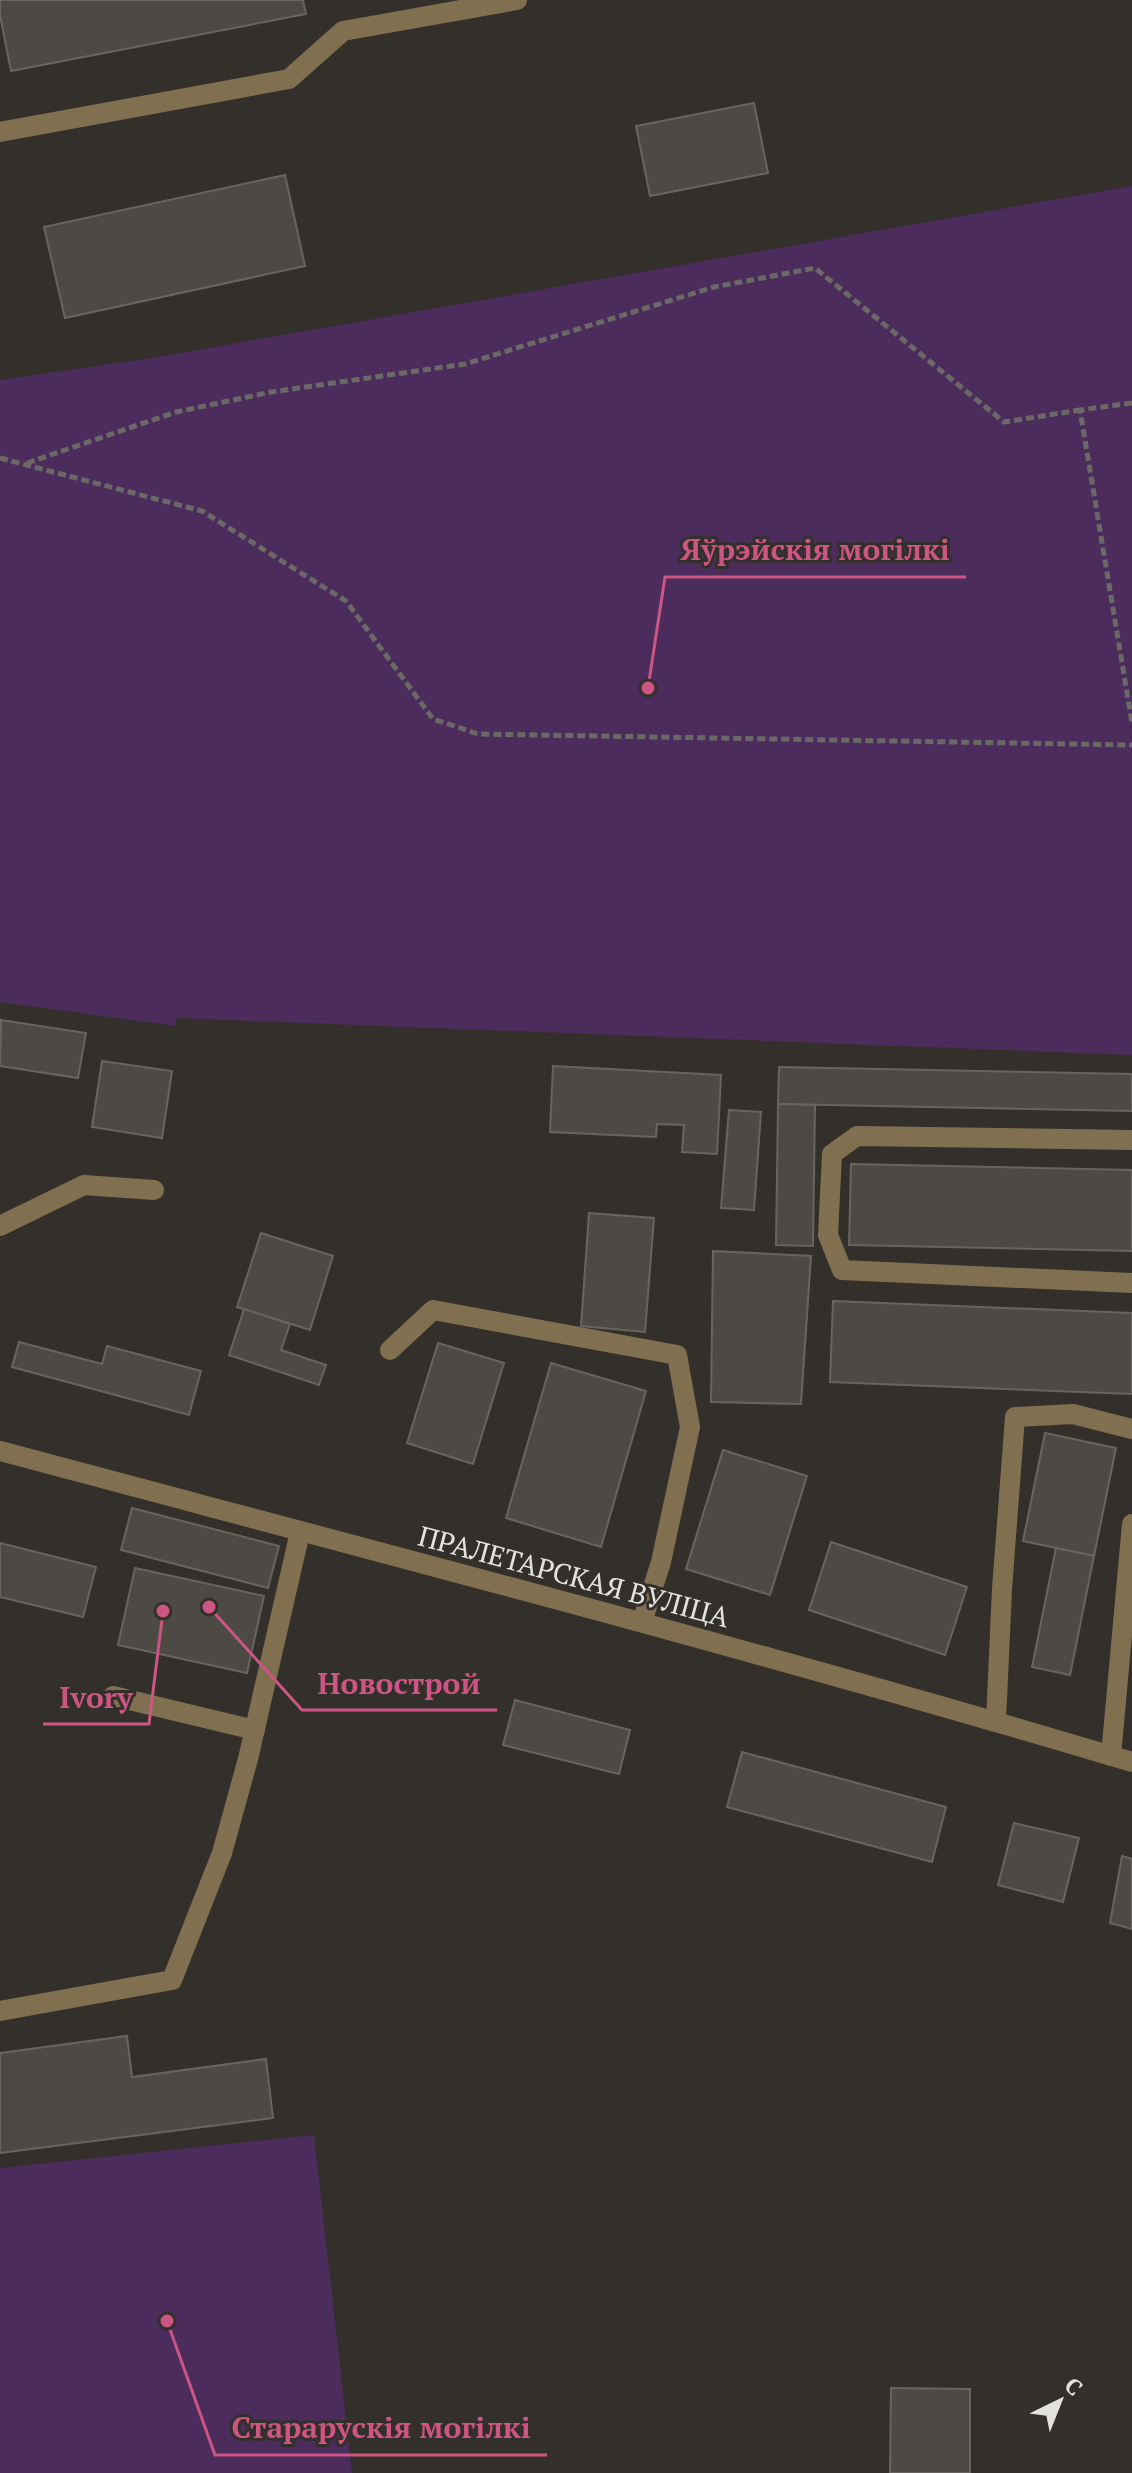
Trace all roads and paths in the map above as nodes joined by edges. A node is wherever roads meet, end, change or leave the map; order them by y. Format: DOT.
graph roads {
  1 [pos="517,0"];
  2 [pos="0,132"];
  3 [pos="1132,403"];
  4 [pos="1080,410"];
  5 [pos="0,458"];
  6 [pos="24,464"];
  7 [pos="1132,723"];
  8 [pos="1132,745"];
  9 [pos="1132,1140"];
  10 [pos="154,1190"];
  11 [pos="0,1226"];
  12 [pos="1132,1283"];
  13 [pos="390,1350"];
  14 [pos="1132,1429"];
  15 [pos="0,1451"];
  16 [pos="1132,1524"];
  17 [pos="300,1532"];
  18 [pos="642,1622"];
  19 [pos="113,1696"];
  20 [pos="996,1721"];
  21 [pos="255,1730"];
  22 [pos="1111,1756"];
  23 [pos="1132,1762"];
  24 [pos="0,2011"];
  1 -- 2 [label="street"];
  3 -- 4 [label="path"];
  4 -- 6 [label="path"];
  4 -- 7 [label="path"];
  5 -- 6 [label="path"];
  6 -- 8 [label="path"];
  9 -- 12 [label="street"];
  10 -- 11 [label="street"];
  13 -- 18 [label="street"];
  14 -- 20 [label="street"];
  15 -- 17 [label="street, ПРАЛЕТАРСКАЯ ВУЛІЦА"];
  16 -- 22 [label="street"];
  17 -- 18 [label="street, ПРАЛЕТАРСКАЯ ВУЛІЦА"];
  17 -- 21 [label="street"];
  18 -- 20 [label="street, ПРАЛЕТАРСКАЯ ВУЛІЦА"];
  19 -- 21 [label="street"];
  20 -- 22 [label="street, ПРАЛЕТАРСКАЯ ВУЛІЦА"];
  21 -- 24 [label="street"];
  22 -- 23 [label="street, ПРАЛЕТАРСКАЯ ВУЛІЦА"];
}
